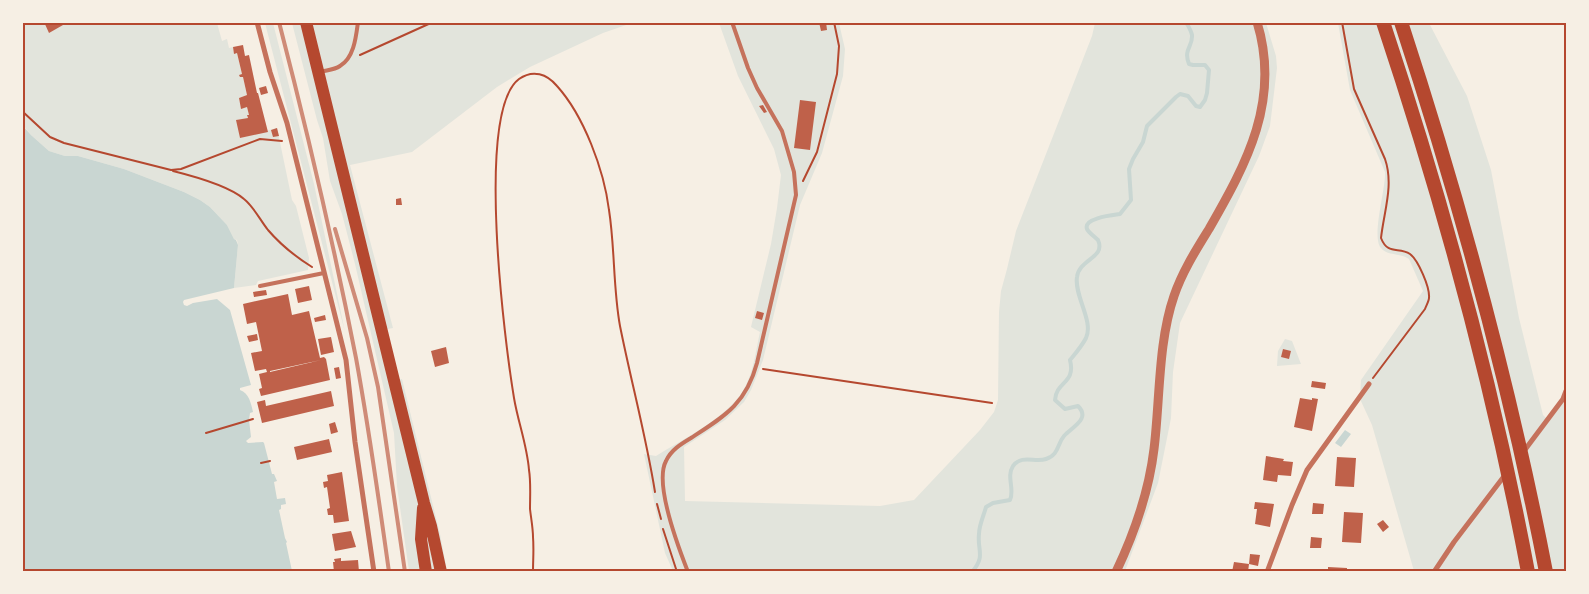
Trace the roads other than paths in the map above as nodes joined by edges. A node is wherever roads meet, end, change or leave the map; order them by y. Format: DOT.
graph roads {
  1 [pos="258,22"];
  2 [pos="306,22"];
  3 [pos="358,22"];
  4 [pos="732,22"];
  5 [pos="1257,22"];
  6 [pos="1383,22"];
  7 [pos="1401,22"];
  8 [pos="318,72"];
  9 [pos="322,273"];
  10 [pos="260,286"];
  11 [pos="1368,384"];
  12 [pos="1566,391"];
  13 [pos="432,567"];
  14 [pos="374,572"];
  15 [pos="688,572"];
  16 [pos="1116,572"];
  17 [pos="1267,572"];
  18 [pos="1434,572"];
  19 [pos="1528,572"];
  20 [pos="1546,572"];
  1 -- 9 [label="street"];
  2 -- 8 [label="main road"];
  3 -- 8 [label="lane"];
  4 -- 15 [label="lane"];
  5 -- 16 [label="street"];
  6 -- 19 [label="highway"];
  7 -- 20 [label="highway"];
  8 -- 13 [label="main road"];
  9 -- 10 [label="lane"];
  9 -- 14 [label="street"];
  11 -- 17 [label="street"];
  12 -- 18 [label="street"];
}
